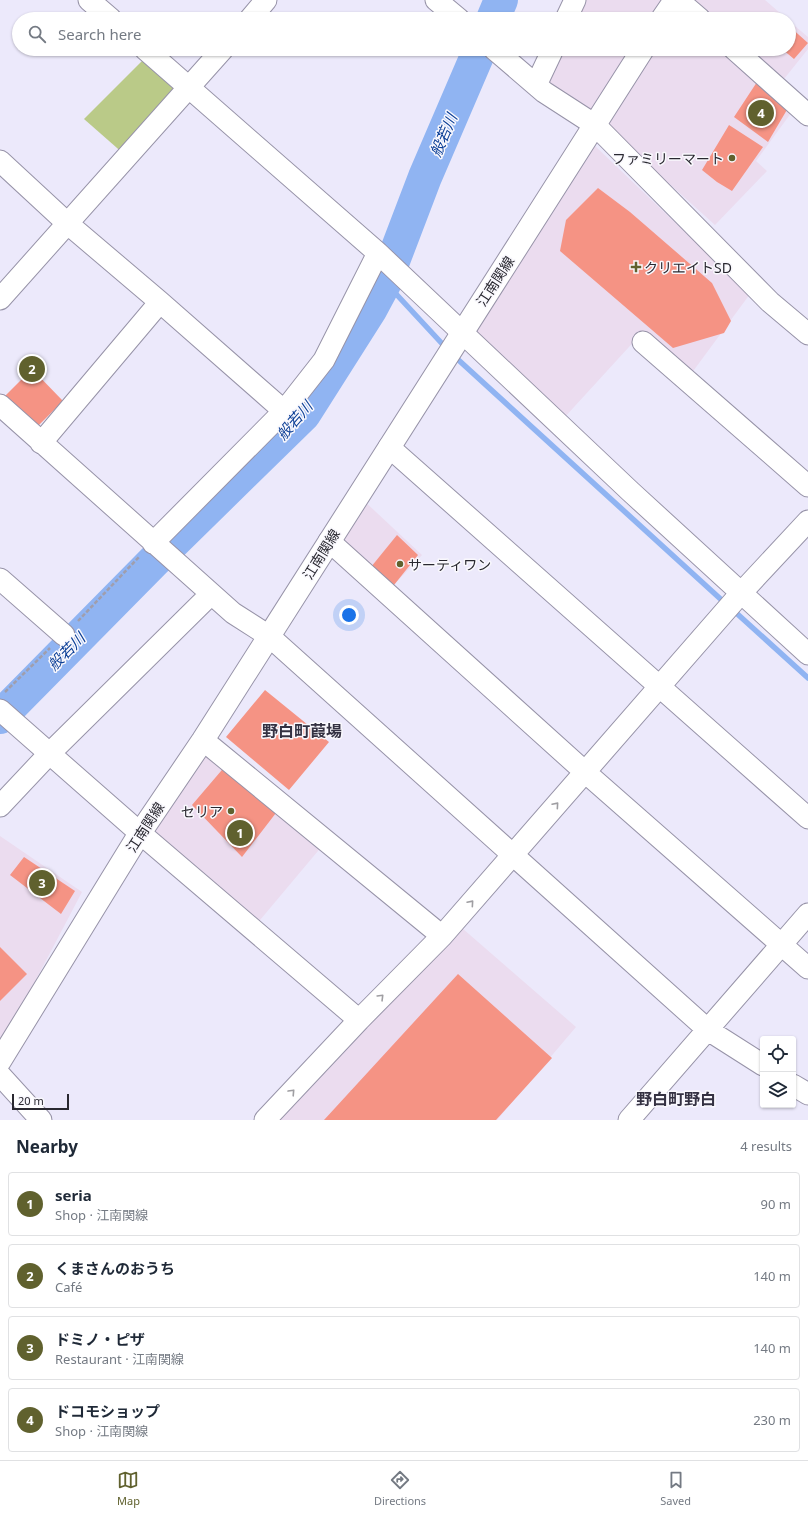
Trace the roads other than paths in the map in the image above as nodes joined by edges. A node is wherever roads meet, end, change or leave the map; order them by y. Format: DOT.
graph roads {
  1 [pos="90,0"];
  2 [pos="436,0"];
  3 [pos="575,0"];
  4 [pos="675,0"];
  5 [pos="678,0"];
  6 [pos="263,1"];
  7 [pos="103,12"];
  8 [pos="255,12"];
  9 [pos="451,12"];
  10 [pos="569,12"];
  11 [pos="667,12"];
  12 [pos="692,12"];
  13 [pos="153,56"];
  14 [pos="218,56"];
  15 [pos="502,56"];
  16 [pos="549,56"];
  17 [pos="639,56"];
  18 [pos="742,56"];
  19 [pos="536,85"];
  20 [pos="189,88"];
  21 [pos="808,115"];
  22 [pos="595,125"];
  23 [pos="0,162"];
  24 [pos="67,223"];
  25 [pos="378,254"];
  26 [pos="0,299"];
  27 [pos="160,302"];
  28 [pos="462,332"];
  29 [pos="808,334"];
  30 [pos="643,342"];
  31 [pos="0,405"];
  32 [pos="284,411"];
  33 [pos="41,443"];
  34 [pos="389,447"];
  35 [pos="808,486"];
  36 [pos="808,522"];
  37 [pos="329,541"];
  38 [pos="153,542"];
  39 [pos="0,578"];
  40 [pos="741,593"];
  41 [pos="211,594"];
  42 [pos="64,635"];
  43 [pos="268,636"];
  44 [pos="808,654"];
  45 [pos="659,687"];
  46 [pos="0,710"];
  47 [pos="203,740"];
  48 [pos="49,754"];
  49 [pos="585,772"];
  50 [pos="0,806"];
  51 [pos="808,818"];
  52 [pos="140,834"];
  53 [pos="512,856"];
  54 [pos="808,914"];
  55 [pos="442,936"];
  56 [pos="781,945"];
  57 [pos="808,968"];
  58 [pos="359,1020"];
  59 [pos="708,1030"];
  60 [pos="0,1061"];
  61 [pos="760,1063"];
  62 [pos="0,1075"];
  63 [pos="796,1087"];
  64 [pos="808,1094"];
  65 [pos="41,1120"];
  66 [pos="265,1120"];
  67 [pos="629,1120"];
  1 -- 7 [label="street"];
  2 -- 9 [label="street"];
  3 -- 10 [label="street"];
  4 -- 11 [label="main road"];
  5 -- 12 [label="street"];
  6 -- 8 [label="street"];
  13 -- 20 [label="street"];
  14 -- 20 [label="street"];
  15 -- 19 [label="street"];
  16 -- 19 [label="street"];
  17 -- 22 [label="main road, 江南関線"];
  18 -- 21 [label="street"];
  19 -- 22 [label="street"];
  20 -- 24 [label="street"];
  20 -- 25 [label="street"];
  22 -- 28 [label="main road, 江南関線"];
  22 -- 29 [label="street"];
  23 -- 24 [label="street"];
  24 -- 26 [label="street"];
  24 -- 27 [label="street"];
  25 -- 28 [label="street"];
  25 -- 32 [label="street"];
  27 -- 32 [label="street"];
  27 -- 33 [label="street"];
  28 -- 34 [label="main road, 江南関線"];
  28 -- 40 [label="street"];
  30 -- 35 [label="street"];
  31 -- 33 [label="street"];
  32 -- 38 [label="street"];
  33 -- 38 [label="street"];
  34 -- 37 [label="main road, 江南関線"];
  34 -- 45 [label="street"];
  36 -- 40 [label="street"];
  37 -- 43 [label="main road, 江南関線"];
  37 -- 49 [label="street"];
  38 -- 41 [label="street"];
  39 -- 42 [label="street"];
  40 -- 44 [label="street"];
  40 -- 45 [label="street"];
  41 -- 43 [label="street"];
  41 -- 48 [label="street"];
  43 -- 47 [label="main road, 江南関線"];
  43 -- 53 [label="street"];
  45 -- 49 [label="street"];
  45 -- 51 [label="street"];
  46 -- 48 [label="street"];
  47 -- 52 [label="main road, 江南関線"];
  47 -- 55 [label="street"];
  48 -- 50 [label="street"];
  48 -- 52 [label="street"];
  53 -- 49 [label="street, one-way"];
  49 -- 56 [label="street"];
  52 -- 58 [label="street"];
  52 -- 60 [label="main road, 江南関線"];
  55 -- 53 [label="street, one-way"];
  53 -- 59 [label="street"];
  54 -- 56 [label="street"];
  58 -- 55 [label="street, one-way"];
  56 -- 57 [label="street"];
  56 -- 59 [label="street"];
  66 -- 58 [label="street, one-way"];
  59 -- 61 [label="street"];
  59 -- 67 [label="street"];
  62 -- 65 [label="street"];
  63 -- 64 [label="street"];
}
